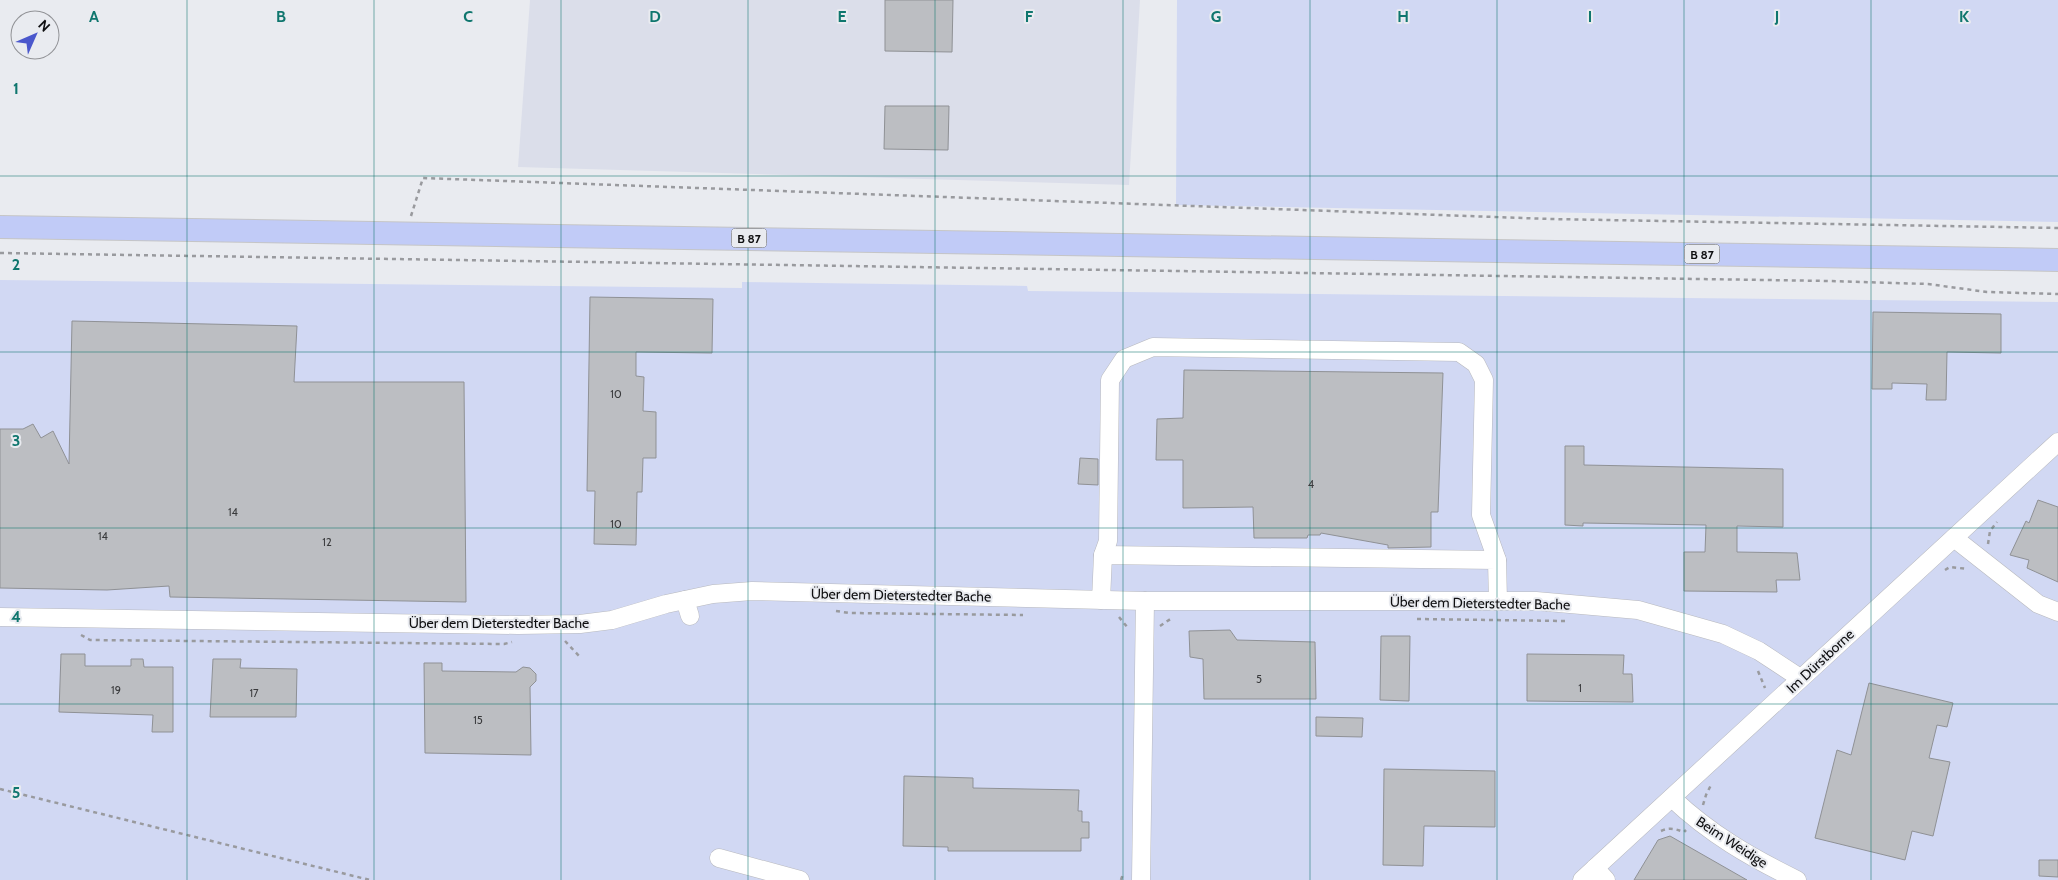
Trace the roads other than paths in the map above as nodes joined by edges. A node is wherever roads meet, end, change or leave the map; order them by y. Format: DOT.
graph roads {
  1 [pos="0,227"];
  2 [pos="2058,260"];
  3 [pos="2058,442"];
  4 [pos="1954,538"];
  5 [pos="1103,555"];
  6 [pos="1497,560"];
  7 [pos="1101,600"];
  8 [pos="1145,601"];
  9 [pos="1498,601"];
  10 [pos="2058,612"];
  11 [pos="0,616"];
  12 [pos="1800,678"];
  13 [pos="1672,798"];
  14 [pos="719,858"];
  15 [pos="1601,874"];
  16 [pos="800,880"];
  17 [pos="1141,880"];
  18 [pos="1582,880"];
  19 [pos="1796,880"];
  1 -- 2 [label="main road, B 87"];
  3 -- 4 [label="street, Im Dürstborne"];
  4 -- 10 [label="street"];
  4 -- 12 [label="street, Im Dürstborne"];
  5 -- 6 [label="street"];
  5 -- 6 [label="street"];
  5 -- 7 [label="street"];
  6 -- 9 [label="street"];
  7 -- 8 [label="street, Über dem Dieterstedter Bache"];
  7 -- 11 [label="street, Über dem Dieterstedter Bache"];
  8 -- 9 [label="street, Über dem Dieterstedter Bache"];
  8 -- 17 [label="street"];
  9 -- 12 [label="street, Über dem Dieterstedter Bache"];
  12 -- 13 [label="street, Im Dürstborne"];
  13 -- 15 [label="street, Im Dürstborne"];
  13 -- 19 [label="street, Beim Weidige"];
  14 -- 16 [label="street"];
  15 -- 18 [label="street, Im Dürstborne"];
}
